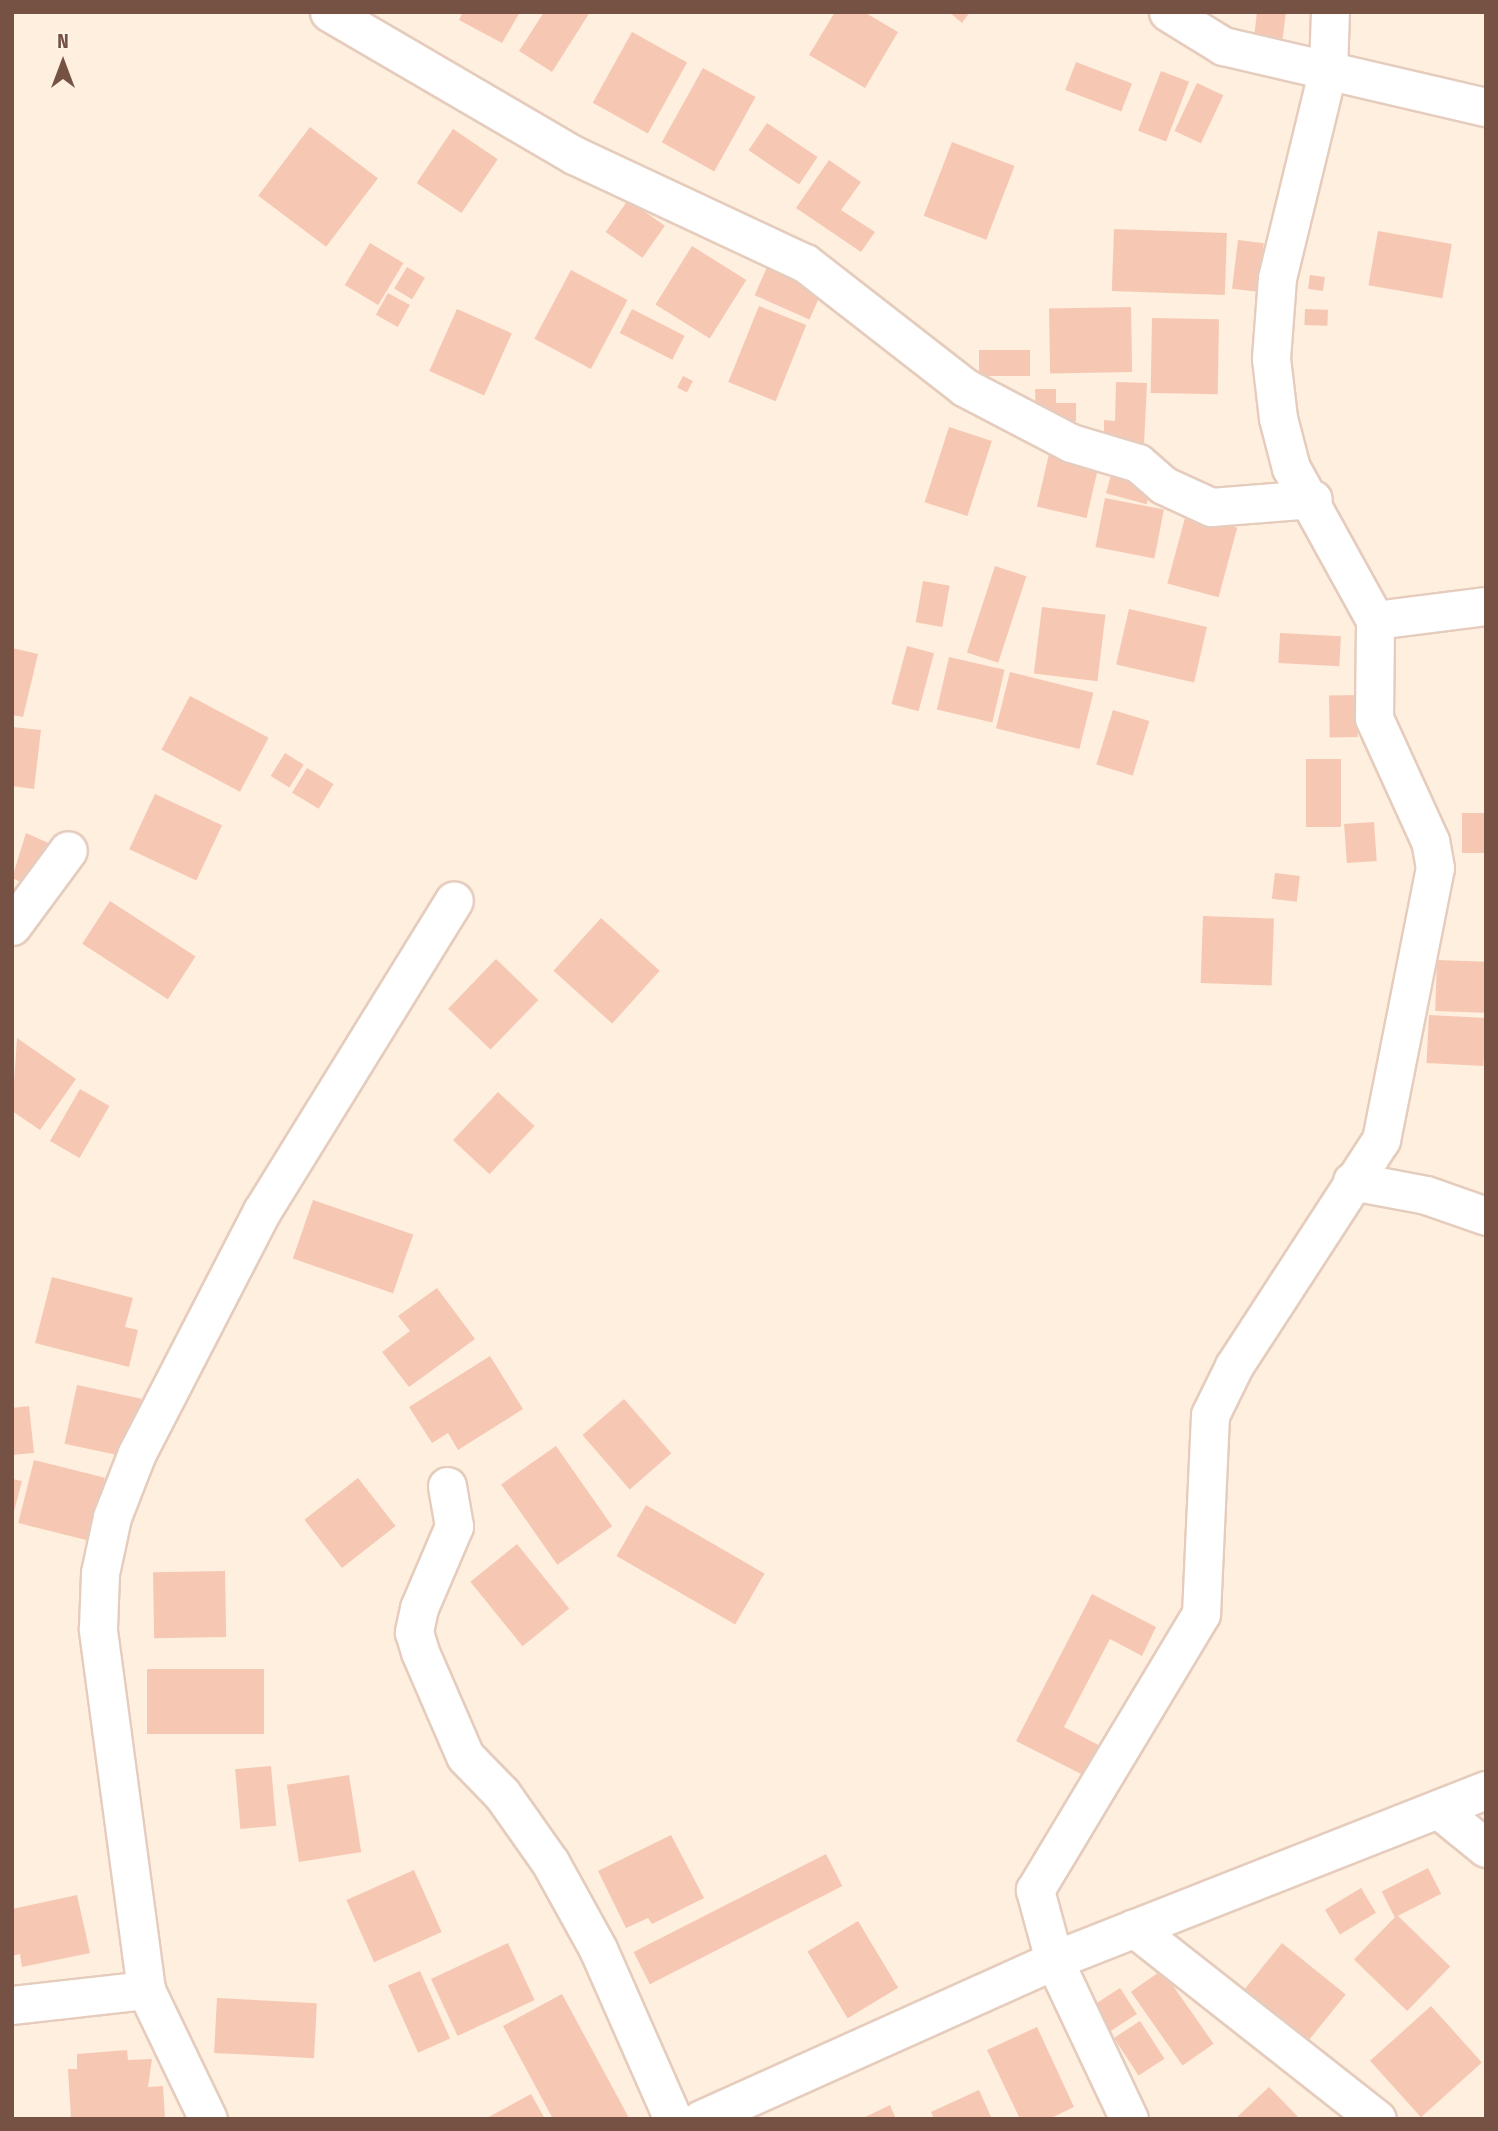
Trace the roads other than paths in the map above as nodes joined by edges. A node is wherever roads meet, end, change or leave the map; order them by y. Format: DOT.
graph roads {
  1 [pos="330,12"];
  2 [pos="1168,12"];
  3 [pos="1331,12"];
  4 [pos="1328,69"];
  5 [pos="1486,107"];
  6 [pos="1313,499"];
  7 [pos="1486,606"];
  8 [pos="1376,620"];
  9 [pos="68,850"];
  10 [pos="454,900"];
  11 [pos="12,926"];
  12 [pos="1352,1181"];
  13 [pos="1486,1216"];
  14 [pos="447,1486"];
  15 [pos="1486,1790"];
  16 [pos="1438,1809"];
  17 [pos="1486,1848"];
  18 [pos="1134,1928"];
  19 [pos="1054,1960"];
  20 [pos="146,1990"];
  21 [pos="12,2005"];
  22 [pos="208,2119"];
  23 [pos="673,2119"];
  24 [pos="701,2119"];
  25 [pos="1129,2119"];
  26 [pos="1377,2119"];
  1 -- 6 [label="street"];
  2 -- 4 [label="street"];
  3 -- 4 [label="street"];
  4 -- 5 [label="street"];
  4 -- 6 [label="street"];
  6 -- 8 [label="street"];
  7 -- 8 [label="street"];
  8 -- 12 [label="street"];
  9 -- 11 [label="street"];
  10 -- 20 [label="street"];
  12 -- 13 [label="street"];
  12 -- 19 [label="street"];
  14 -- 23 [label="street"];
  15 -- 16 [label="street"];
  16 -- 17 [label="street"];
  16 -- 18 [label="street"];
  18 -- 19 [label="street"];
  18 -- 26 [label="street"];
  19 -- 24 [label="street"];
  19 -- 25 [label="street"];
  20 -- 21 [label="street"];
  20 -- 22 [label="street"];
}
